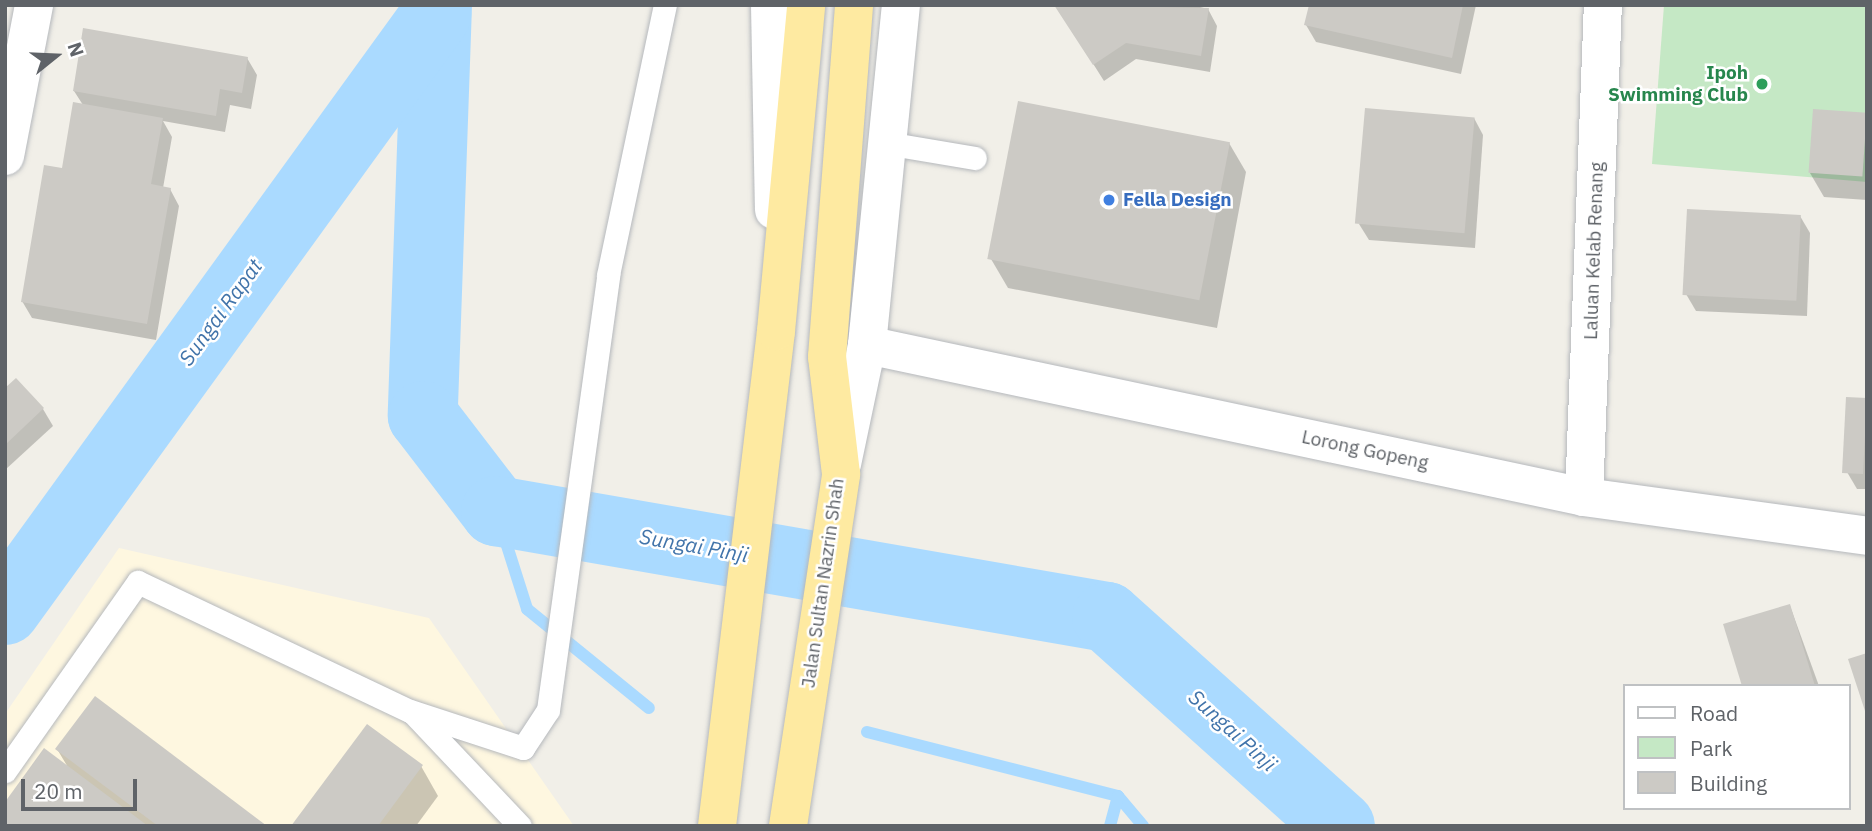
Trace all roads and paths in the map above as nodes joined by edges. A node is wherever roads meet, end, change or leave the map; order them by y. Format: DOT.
graph roads {
  1 [pos="34,5"];
  2 [pos="665,5"];
  3 [pos="770,5"];
  4 [pos="806,5"];
  5 [pos="854,5"];
  6 [pos="901,5"];
  7 [pos="1603,5"];
  8 [pos="886,143"];
  9 [pos="5,156"];
  10 [pos="975,158"];
  11 [pos="776,331"];
  12 [pos="867,345"];
  13 [pos="841,474"];
  14 [pos="1584,497"];
  15 [pos="1867,536"];
  16 [pos="410,711"];
  17 [pos="5,771"];
  18 [pos="520,826"];
  19 [pos="717,826"];
  20 [pos="788,826"];
  1 -- 9 [label="street"];
  2 -- 16 [label="lane"];
  3 -- 11 [label="street"];
  4 -- 11 [label="highway"];
  5 -- 13 [label="highway, Jalan Sultan Nazrin Shah"];
  6 -- 8 [label="street"];
  7 -- 14 [label="street, Laluan Kelab Renang"];
  8 -- 10 [label="lane"];
  8 -- 12 [label="street"];
  11 -- 19 [label="highway"];
  12 -- 13 [label="street"];
  12 -- 14 [label="street, Lorong Gopeng"];
  13 -- 20 [label="highway, Jalan Sultan Nazrin Shah"];
  14 -- 15 [label="street, Lorong Gopeng"];
  16 -- 17 [label="lane"];
  16 -- 18 [label="lane"];
}
